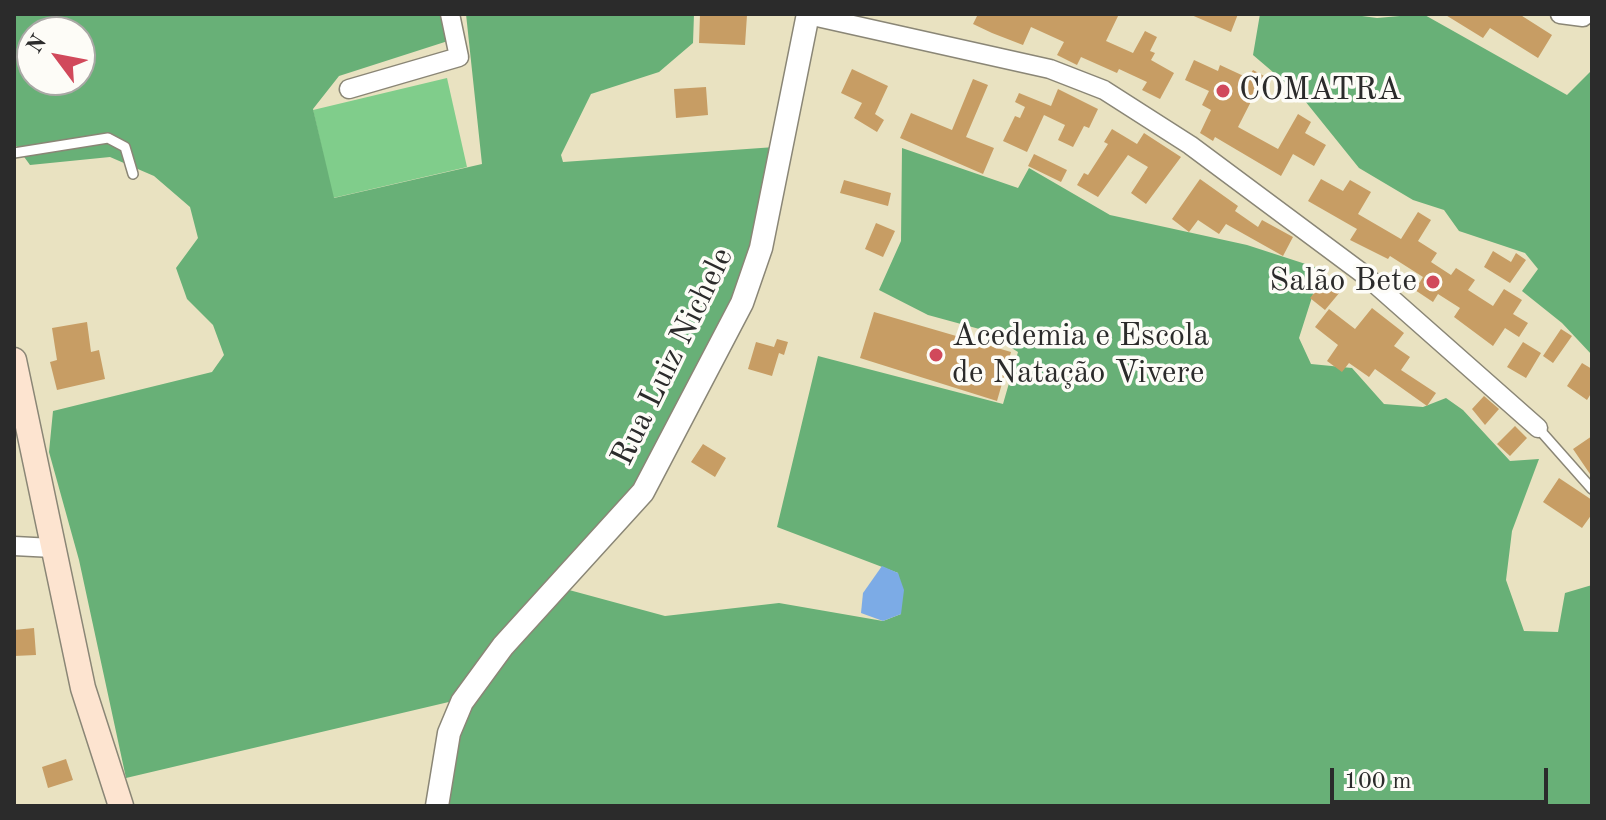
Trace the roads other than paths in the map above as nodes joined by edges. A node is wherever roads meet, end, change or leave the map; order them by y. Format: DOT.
graph roads {
  1 [pos="450,14"];
  2 [pos="1560,14"];
  3 [pos="1586,14"];
  4 [pos="808,15"];
  5 [pos="349,89"];
  6 [pos="14,153"];
  7 [pos="133,174"];
  8 [pos="14,360"];
  9 [pos="1538,428"];
  10 [pos="1592,489"];
  11 [pos="14,546"];
  12 [pos="53,548"];
  13 [pos="121,806"];
  14 [pos="437,806"];
  1 -- 5 [label="street"];
  2 -- 3 [label="street"];
  4 -- 9 [label="street"];
  4 -- 14 [label="street, Rua Luiz Nichele"];
  6 -- 7 [label="lane"];
  8 -- 12 [label="main road"];
  9 -- 10 [label="lane"];
  11 -- 12 [label="street"];
  12 -- 13 [label="main road"];
}
